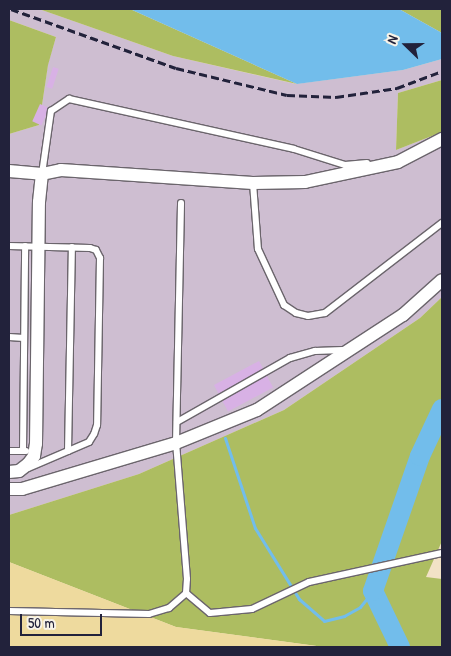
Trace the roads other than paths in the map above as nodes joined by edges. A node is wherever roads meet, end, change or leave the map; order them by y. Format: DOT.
graph roads {
  1 [pos="442,139"];
  2 [pos="398,162"];
  3 [pos="9,171"];
  4 [pos="42,174"];
  5 [pos="253,182"];
  6 [pos="181,203"];
  7 [pos="442,223"];
  8 [pos="9,246"];
  9 [pos="24,246"];
  10 [pos="38,246"];
  11 [pos="72,247"];
  12 [pos="442,280"];
  13 [pos="9,337"];
  14 [pos="24,338"];
  15 [pos="352,350"];
  16 [pos="177,422"];
  17 [pos="176,442"];
  18 [pos="9,451"];
  19 [pos="29,451"];
  20 [pos="68,452"];
  21 [pos="14,471"];
  22 [pos="9,489"];
  23 [pos="442,553"];
  24 [pos="186,593"];
  25 [pos="9,611"];
  1 -- 2 [label="street"];
  2 -- 4 [label="lane"];
  2 -- 5 [label="street"];
  3 -- 4 [label="street"];
  4 -- 5 [label="street"];
  4 -- 10 [label="street"];
  5 -- 7 [label="lane"];
  6 -- 16 [label="lane"];
  8 -- 9 [label="lane"];
  9 -- 10 [label="lane"];
  9 -- 14 [label="lane"];
  10 -- 11 [label="lane"];
  10 -- 19 [label="street"];
  11 -- 20 [label="lane"];
  11 -- 20 [label="lane"];
  12 -- 15 [label="street"];
  13 -- 14 [label="lane"];
  14 -- 19 [label="lane"];
  15 -- 16 [label="lane"];
  15 -- 17 [label="street"];
  16 -- 17 [label="lane"];
  17 -- 22 [label="street"];
  17 -- 24 [label="lane"];
  18 -- 19 [label="lane"];
  19 -- 21 [label="street"];
  20 -- 21 [label="lane"];
  23 -- 24 [label="lane"];
  24 -- 25 [label="lane"];
}
